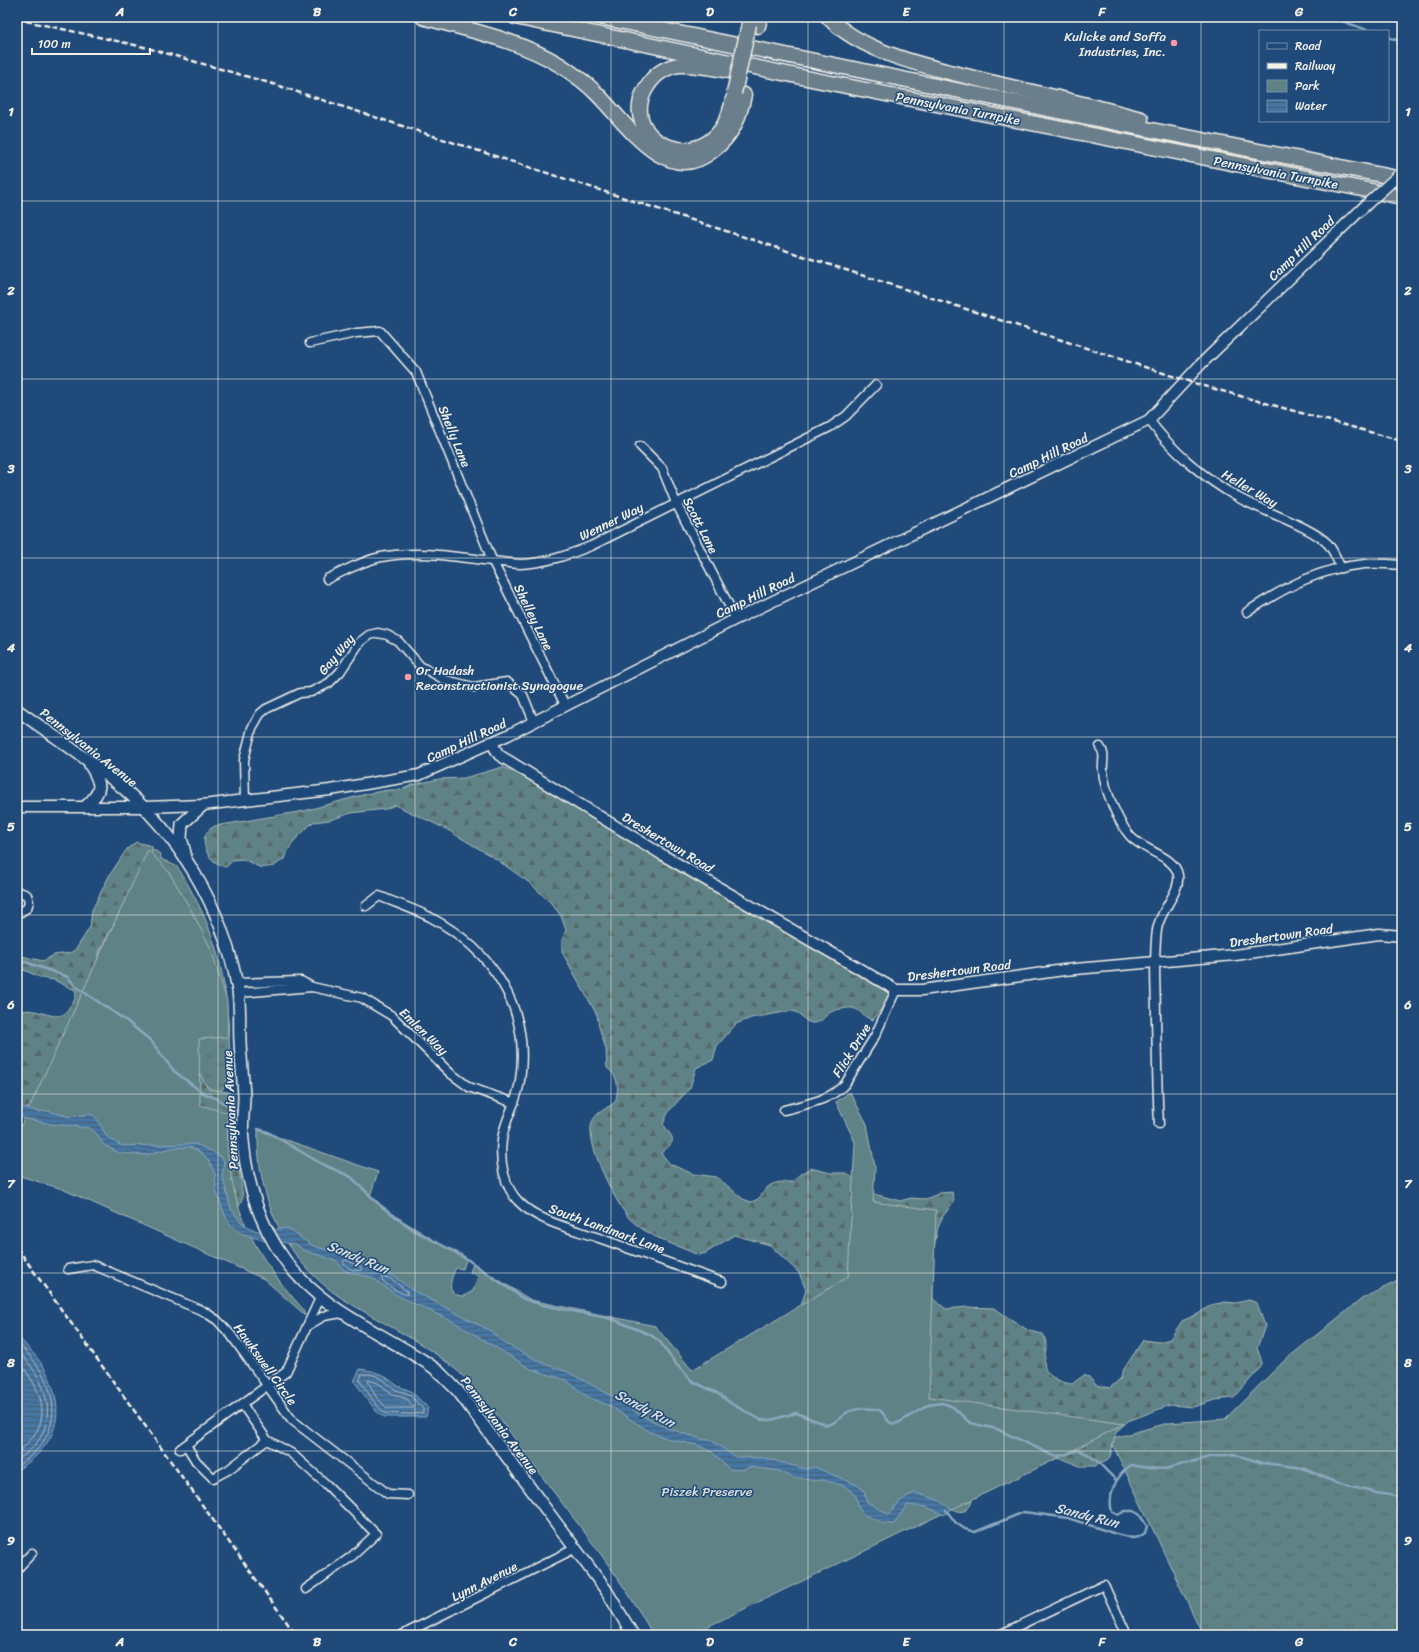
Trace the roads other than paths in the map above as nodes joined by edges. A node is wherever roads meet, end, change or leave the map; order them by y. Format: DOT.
graph roads {
  1 [pos="424,17"];
  2 [pos="515,17"];
  3 [pos="600,17"];
  4 [pos="828,17"];
  5 [pos="754,21"];
  6 [pos="816,80"];
  7 [pos="739,94"];
  8 [pos="1224,143"];
  9 [pos="1401,175"];
  10 [pos="1402,197"];
  11 [pos="310,343"];
  12 [pos="876,385"];
  13 [pos="1149,420"];
  14 [pos="640,446"];
  15 [pos="676,503"];
  16 [pos="492,560"];
  17 [pos="1402,565"];
  18 [pos="1341,568"];
  19 [pos="327,579"];
  20 [pos="1247,612"];
  21 [pos="736,619"];
  22 [pos="565,705"];
  23 [pos="17,710"];
  24 [pos="534,722"];
  25 [pos="491,742"];
  26 [pos="1100,747"];
  27 [pos="472,752"];
  28 [pos="499,755"];
  29 [pos="85,758"];
  30 [pos="245,801"];
  31 [pos="203,805"];
  32 [pos="86,806"];
  33 [pos="17,807"];
  34 [pos="142,808"];
  35 [pos="186,857"];
  36 [pos="17,891"];
  37 [pos="366,906"];
  38 [pos="17,911"];
  39 [pos="1402,936"];
  40 [pos="1154,963"];
  41 [pos="238,988"];
  42 [pos="896,990"];
  43 [pos="514,1103"];
  44 [pos="784,1110"];
  45 [pos="1159,1124"];
  46 [pos="68,1269"];
  47 [pos="722,1282"];
  48 [pos="320,1298"];
  49 [pos="342,1313"];
  50 [pos="307,1326"];
  51 [pos="268,1386"];
  52 [pos="242,1404"];
  53 [pos="267,1440"];
  54 [pos="408,1495"];
  55 [pos="576,1548"];
  56 [pos="32,1552"];
  57 [pos="17,1569"];
  58 [pos="306,1589"];
  59 [pos="402,1635"];
  60 [pos="633,1635"];
  61 [pos="999,1635"];
  62 [pos="1127,1635"];
  1 -- 7 [label="highway"];
  2 -- 6 [label="highway, Pennsylvania Turnpike"];
  3 -- 8 [label="highway, Pennsylvania Turnpike"];
  4 -- 8 [label="highway"];
  5 -- 7 [label="highway, bridge"];
  6 -- 7 [label="highway"];
  6 -- 10 [label="highway, Pennsylvania Turnpike"];
  8 -- 9 [label="highway, Pennsylvania Turnpike"];
  9 -- 13 [label="street, Camp Hill Road, bridge"];
  11 -- 16 [label="street, Shelly Lane"];
  12 -- 15 [label="street, Wenner Way"];
  13 -- 18 [label="street, Heller Way"];
  13 -- 21 [label="street, Camp Hill Road"];
  14 -- 15 [label="street, Scott Lane"];
  15 -- 16 [label="street, Wenner Way"];
  15 -- 21 [label="street, Scott Lane"];
  16 -- 19 [label="street, Wenner Way"];
  16 -- 22 [label="street, Shelley Lane"];
  17 -- 18 [label="street"];
  18 -- 20 [label="street"];
  21 -- 22 [label="street, Camp Hill Road"];
  22 -- 24 [label="street, Camp Hill Road"];
  23 -- 29 [label="main road, Pennsylvania Avenue"];
  24 -- 25 [label="street, Camp Hill Road"];
  24 -- 30 [label="street, Gay Way"];
  25 -- 27 [label="street, Camp Hill Road"];
  25 -- 28 [label="street, Dreshertown Road"];
  26 -- 40 [label="street"];
  27 -- 28 [label="street"];
  27 -- 30 [label="street, Camp Hill Road"];
  28 -- 42 [label="street, Dreshertown Road"];
  29 -- 32 [label="main road"];
  29 -- 34 [label="main road, Pennsylvania Avenue"];
  30 -- 31 [label="street, Camp Hill Road"];
  31 -- 34 [label="street, Camp Hill Road"];
  31 -- 35 [label="main road"];
  32 -- 33 [label="street, Camp Hill Road"];
  32 -- 34 [label="street, Camp Hill Road"];
  34 -- 35 [label="main road, Pennsylvania Avenue"];
  35 -- 41 [label="main road, Pennsylvania Avenue"];
  36 -- 38 [label="street"];
  37 -- 43 [label="street, South Landmark Lane"];
  39 -- 40 [label="street, Dreshertown Road"];
  40 -- 42 [label="street, Dreshertown Road"];
  40 -- 45 [label="street"];
  41 -- 43 [label="street, Emlen Way"];
  41 -- 48 [label="main road, Pennsylvania Avenue"];
  42 -- 44 [label="street, Flick Drive"];
  43 -- 47 [label="street, South Landmark Lane"];
  46 -- 51 [label="street, Hawkswell Circle"];
  48 -- 49 [label="main road, Pennsylvania Avenue"];
  48 -- 50 [label="street"];
  49 -- 50 [label="street"];
  49 -- 55 [label="main road, Pennsylvania Avenue"];
  50 -- 51 [label="street"];
  51 -- 52 [label="street"];
  51 -- 54 [label="street, Hawkswell Circle"];
  52 -- 53 [label="street"];
  52 -- 53 [label="street"];
  53 -- 58 [label="street"];
  55 -- 59 [label="street, Lynn Avenue"];
  55 -- 60 [label="main road, Pennsylvania Avenue"];
  56 -- 57 [label="street"];
  61 -- 62 [label="street"];
}
